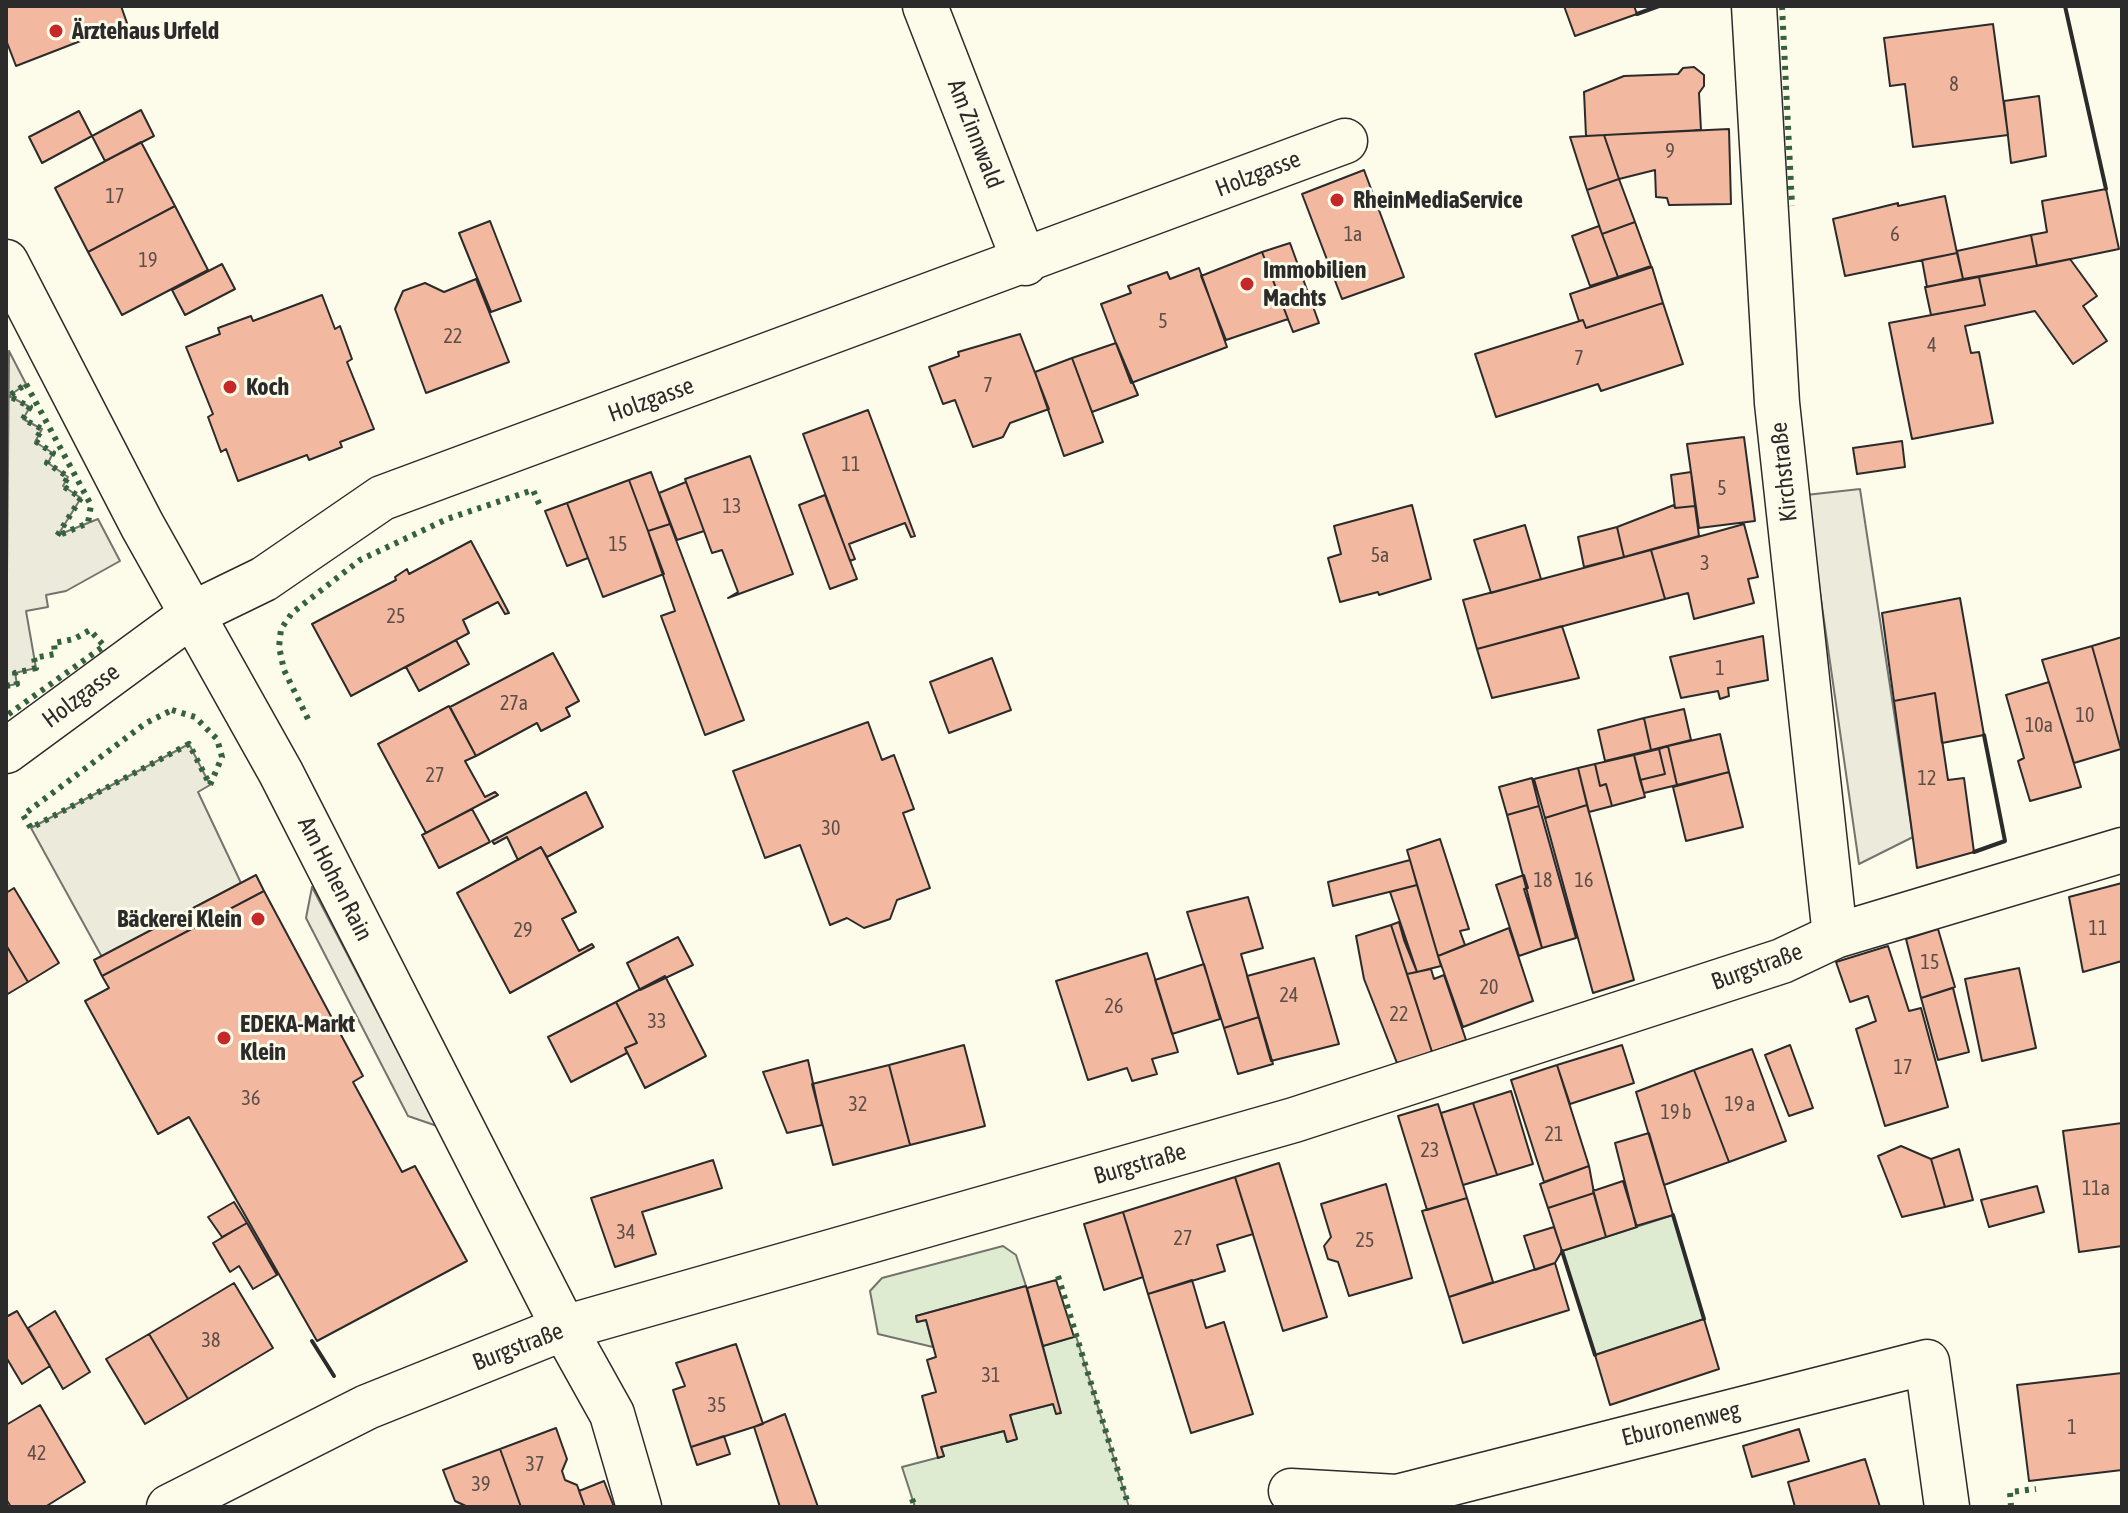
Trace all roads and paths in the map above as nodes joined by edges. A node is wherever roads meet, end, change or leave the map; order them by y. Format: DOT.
graph roads {
  1 [pos="925,6"];
  2 [pos="1754,6"];
  3 [pos="1345,141"];
  4 [pos="6,262"];
  5 [pos="1025,263"];
  6 [pos="194,613"];
  7 [pos="6,751"];
  8 [pos="2122,850"];
  9 [pos="1835,936"];
  10 [pos="564,1328"];
  11 [pos="1291,1491"];
  12 [pos="169,1507"];
  13 [pos="639,1507"];
  14 [pos="1947,1507"];
  1 -- 5 [label="street, Am Zinnwald"];
  2 -- 9 [label="street, Kirchstraße"];
  3 -- 5 [label="street, Holzgasse"];
  4 -- 6 [label="street, Am Hohen Rain"];
  5 -- 6 [label="street, Holzgasse"];
  6 -- 7 [label="street, Holzgasse"];
  6 -- 10 [label="street, Am Hohen Rain"];
  8 -- 9 [label="street, Burgstraße"];
  9 -- 10 [label="street, Burgstraße"];
  10 -- 12 [label="street, Burgstraße"];
  10 -- 13 [label="street, Am Hohen Rain"];
  11 -- 14 [label="street, Eburonenweg"];
}
